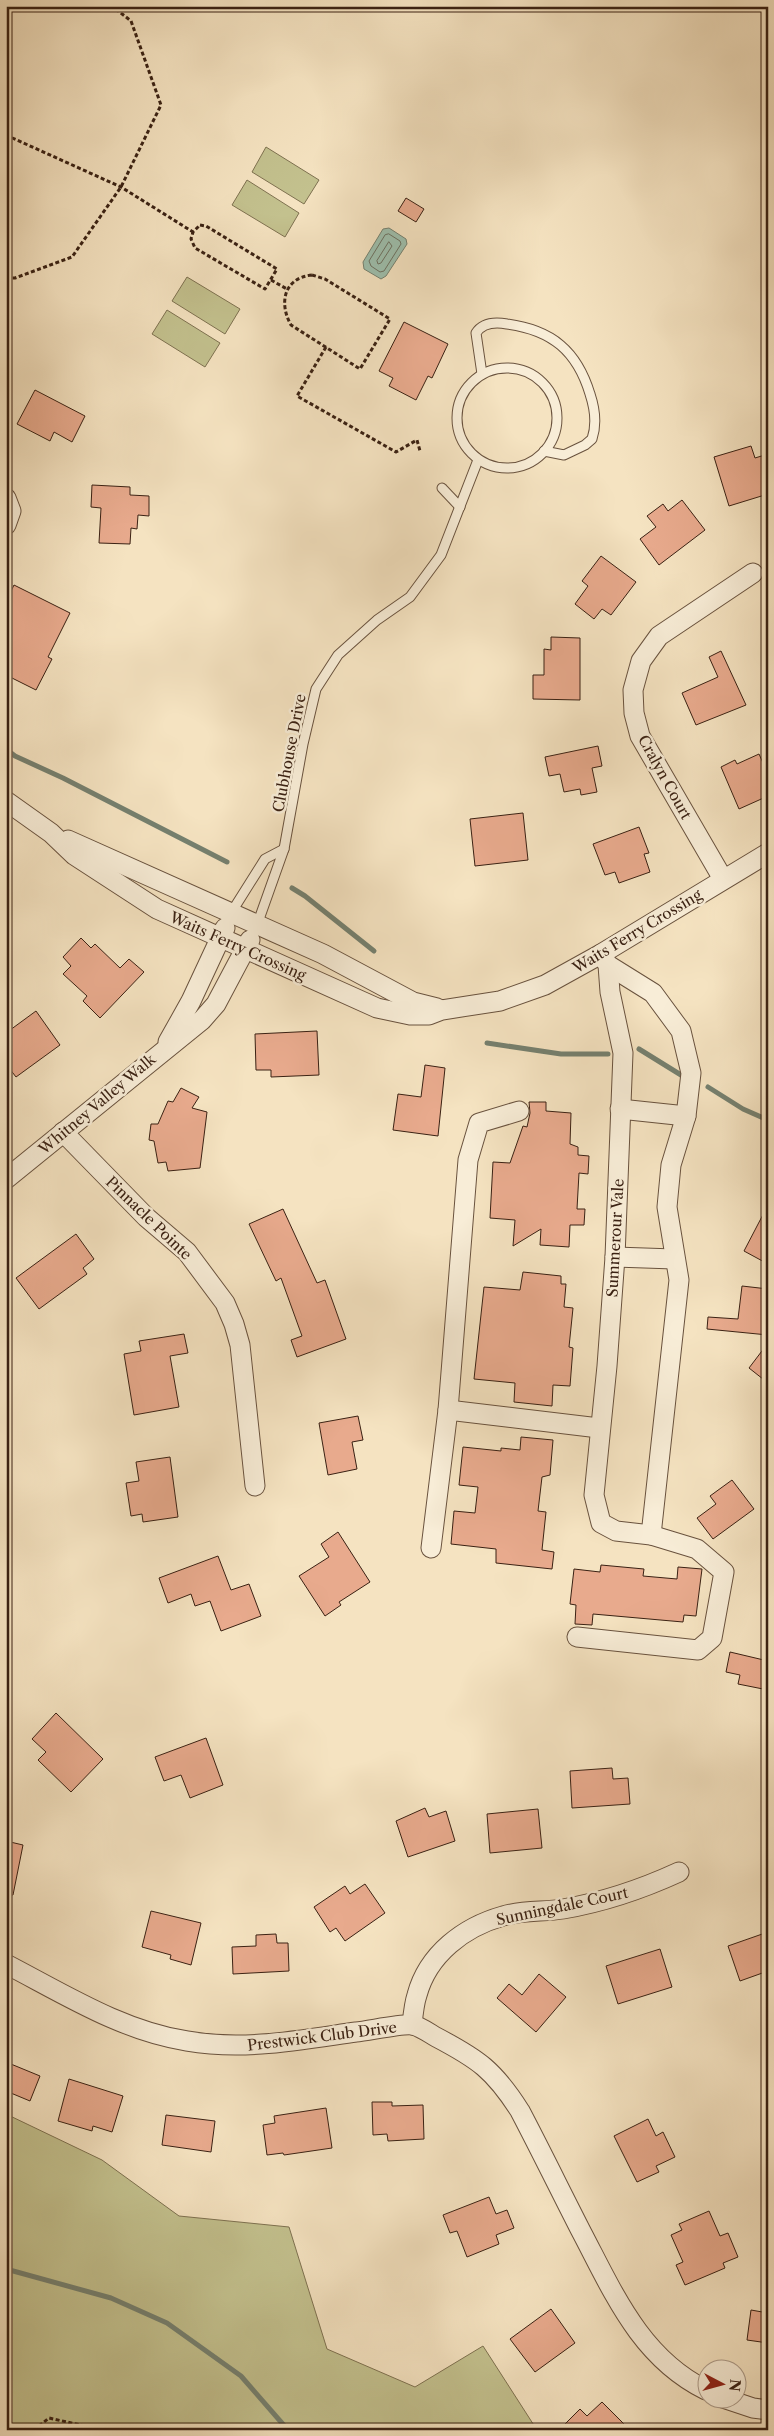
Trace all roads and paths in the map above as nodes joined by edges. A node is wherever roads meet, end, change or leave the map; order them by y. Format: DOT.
graph roads {
  1 [pos="112,6"];
  2 [pos="7,136"];
  3 [pos="121,187"];
  4 [pos="193,232"];
  5 [pos="6,278"];
  6 [pos="271,280"];
  7 [pos="287,289"];
  8 [pos="326,347"];
  9 [pos="482,374"];
  10 [pos="420,451"];
  11 [pos="544,451"];
  12 [pos="478,460"];
  13 [pos="442,488"];
  14 [pos="6,498"];
  15 [pos="460,507"];
  16 [pos="6,525"];
  17 [pos="753,572"];
  18 [pos="6,801"];
  19 [pos="51,833"];
  20 [pos="284,849"];
  21 [pos="768,853"];
  22 [pos="723,880"];
  23 [pos="231,913"];
  24 [pos="257,925"];
  25 [pos="221,938"];
  26 [pos="245,949"];
  27 [pos="605,960"];
  28 [pos="442,1010"];
  29 [pos="164,1049"];
  30 [pos="620,1109"];
  31 [pos="519,1111"];
  32 [pos="686,1116"];
  33 [pos="63,1132"];
  34 [pos="6,1179"];
  35 [pos="615,1257"];
  36 [pos="674,1259"];
  37 [pos="448,1410"];
  38 [pos="600,1428"];
  39 [pos="255,1486"];
  40 [pos="651,1536"];
  41 [pos="431,1548"];
  42 [pos="577,1637"];
  43 [pos="679,1872"];
  44 [pos="6,1964"];
  45 [pos="412,2025"];
  46 [pos="696,2384"];
  47 [pos="746,2406"];
  48 [pos="768,2410"];
  49 [pos="34,2430"];
  50 [pos="104,2430"];
  1 -- 3 [label="path"];
  2 -- 3 [label="path"];
  3 -- 4 [label="path"];
  3 -- 5 [label="path"];
  4 -- 6 [label="path"];
  4 -- 6 [label="path"];
  6 -- 7 [label="path"];
  7 -- 8 [label="path"];
  7 -- 8 [label="path"];
  8 -- 10 [label="path"];
  9 -- 11 [label="lane"];
  9 -- 11 [label="lane"];
  9 -- 12 [label="lane"];
  11 -- 12 [label="lane"];
  12 -- 15 [label="lane, Clubhouse Drive"];
  13 -- 15 [label="lane"];
  14 -- 16 [label="street"];
  15 -- 20 [label="lane, Clubhouse Drive"];
  17 -- 22 [label="street, Cralyn Court"];
  18 -- 19 [label="street, Waits Ferry Crossing"];
  19 -- 23 [label="street, Waits Ferry Crossing"];
  19 -- 25 [label="street, Waits Ferry Crossing"];
  20 -- 23 [label="lane"];
  20 -- 24 [label="lane, Clubhouse Drive"];
  21 -- 22 [label="street, Waits Ferry Crossing"];
  22 -- 27 [label="street, Waits Ferry Crossing"];
  23 -- 24 [label="street, Waits Ferry Crossing"];
  23 -- 25 [label="street, Whitney Valley Walk"];
  24 -- 26 [label="street, Whitney Valley Walk"];
  24 -- 28 [label="street, Waits Ferry Crossing"];
  25 -- 26 [label="street, Waits Ferry Crossing"];
  25 -- 29 [label="street, Whitney Valley Walk"];
  26 -- 28 [label="street, Waits Ferry Crossing"];
  26 -- 29 [label="street, Whitney Valley Walk"];
  27 -- 28 [label="street, Waits Ferry Crossing"];
  27 -- 30 [label="street, Summerour Vale"];
  27 -- 32 [label="street"];
  29 -- 33 [label="street, Whitney Valley Walk"];
  30 -- 32 [label="street"];
  30 -- 35 [label="street, Summerour Vale"];
  31 -- 37 [label="street"];
  32 -- 36 [label="street"];
  33 -- 34 [label="street, Whitney Valley Walk"];
  33 -- 39 [label="street, Pinnacle Pointe"];
  35 -- 36 [label="street"];
  35 -- 38 [label="street, Summerour Vale"];
  36 -- 40 [label="street"];
  37 -- 38 [label="street"];
  37 -- 41 [label="street"];
  38 -- 40 [label="street, Summerour Vale"];
  40 -- 42 [label="street"];
  43 -- 45 [label="street, Sunningdale Court"];
  44 -- 45 [label="street, Prestwick Club Drive"];
  45 -- 46 [label="street, Prestwick Club Drive"];
  47 -- 48 [label="street"];
  49 -- 50 [label="path"];
}
